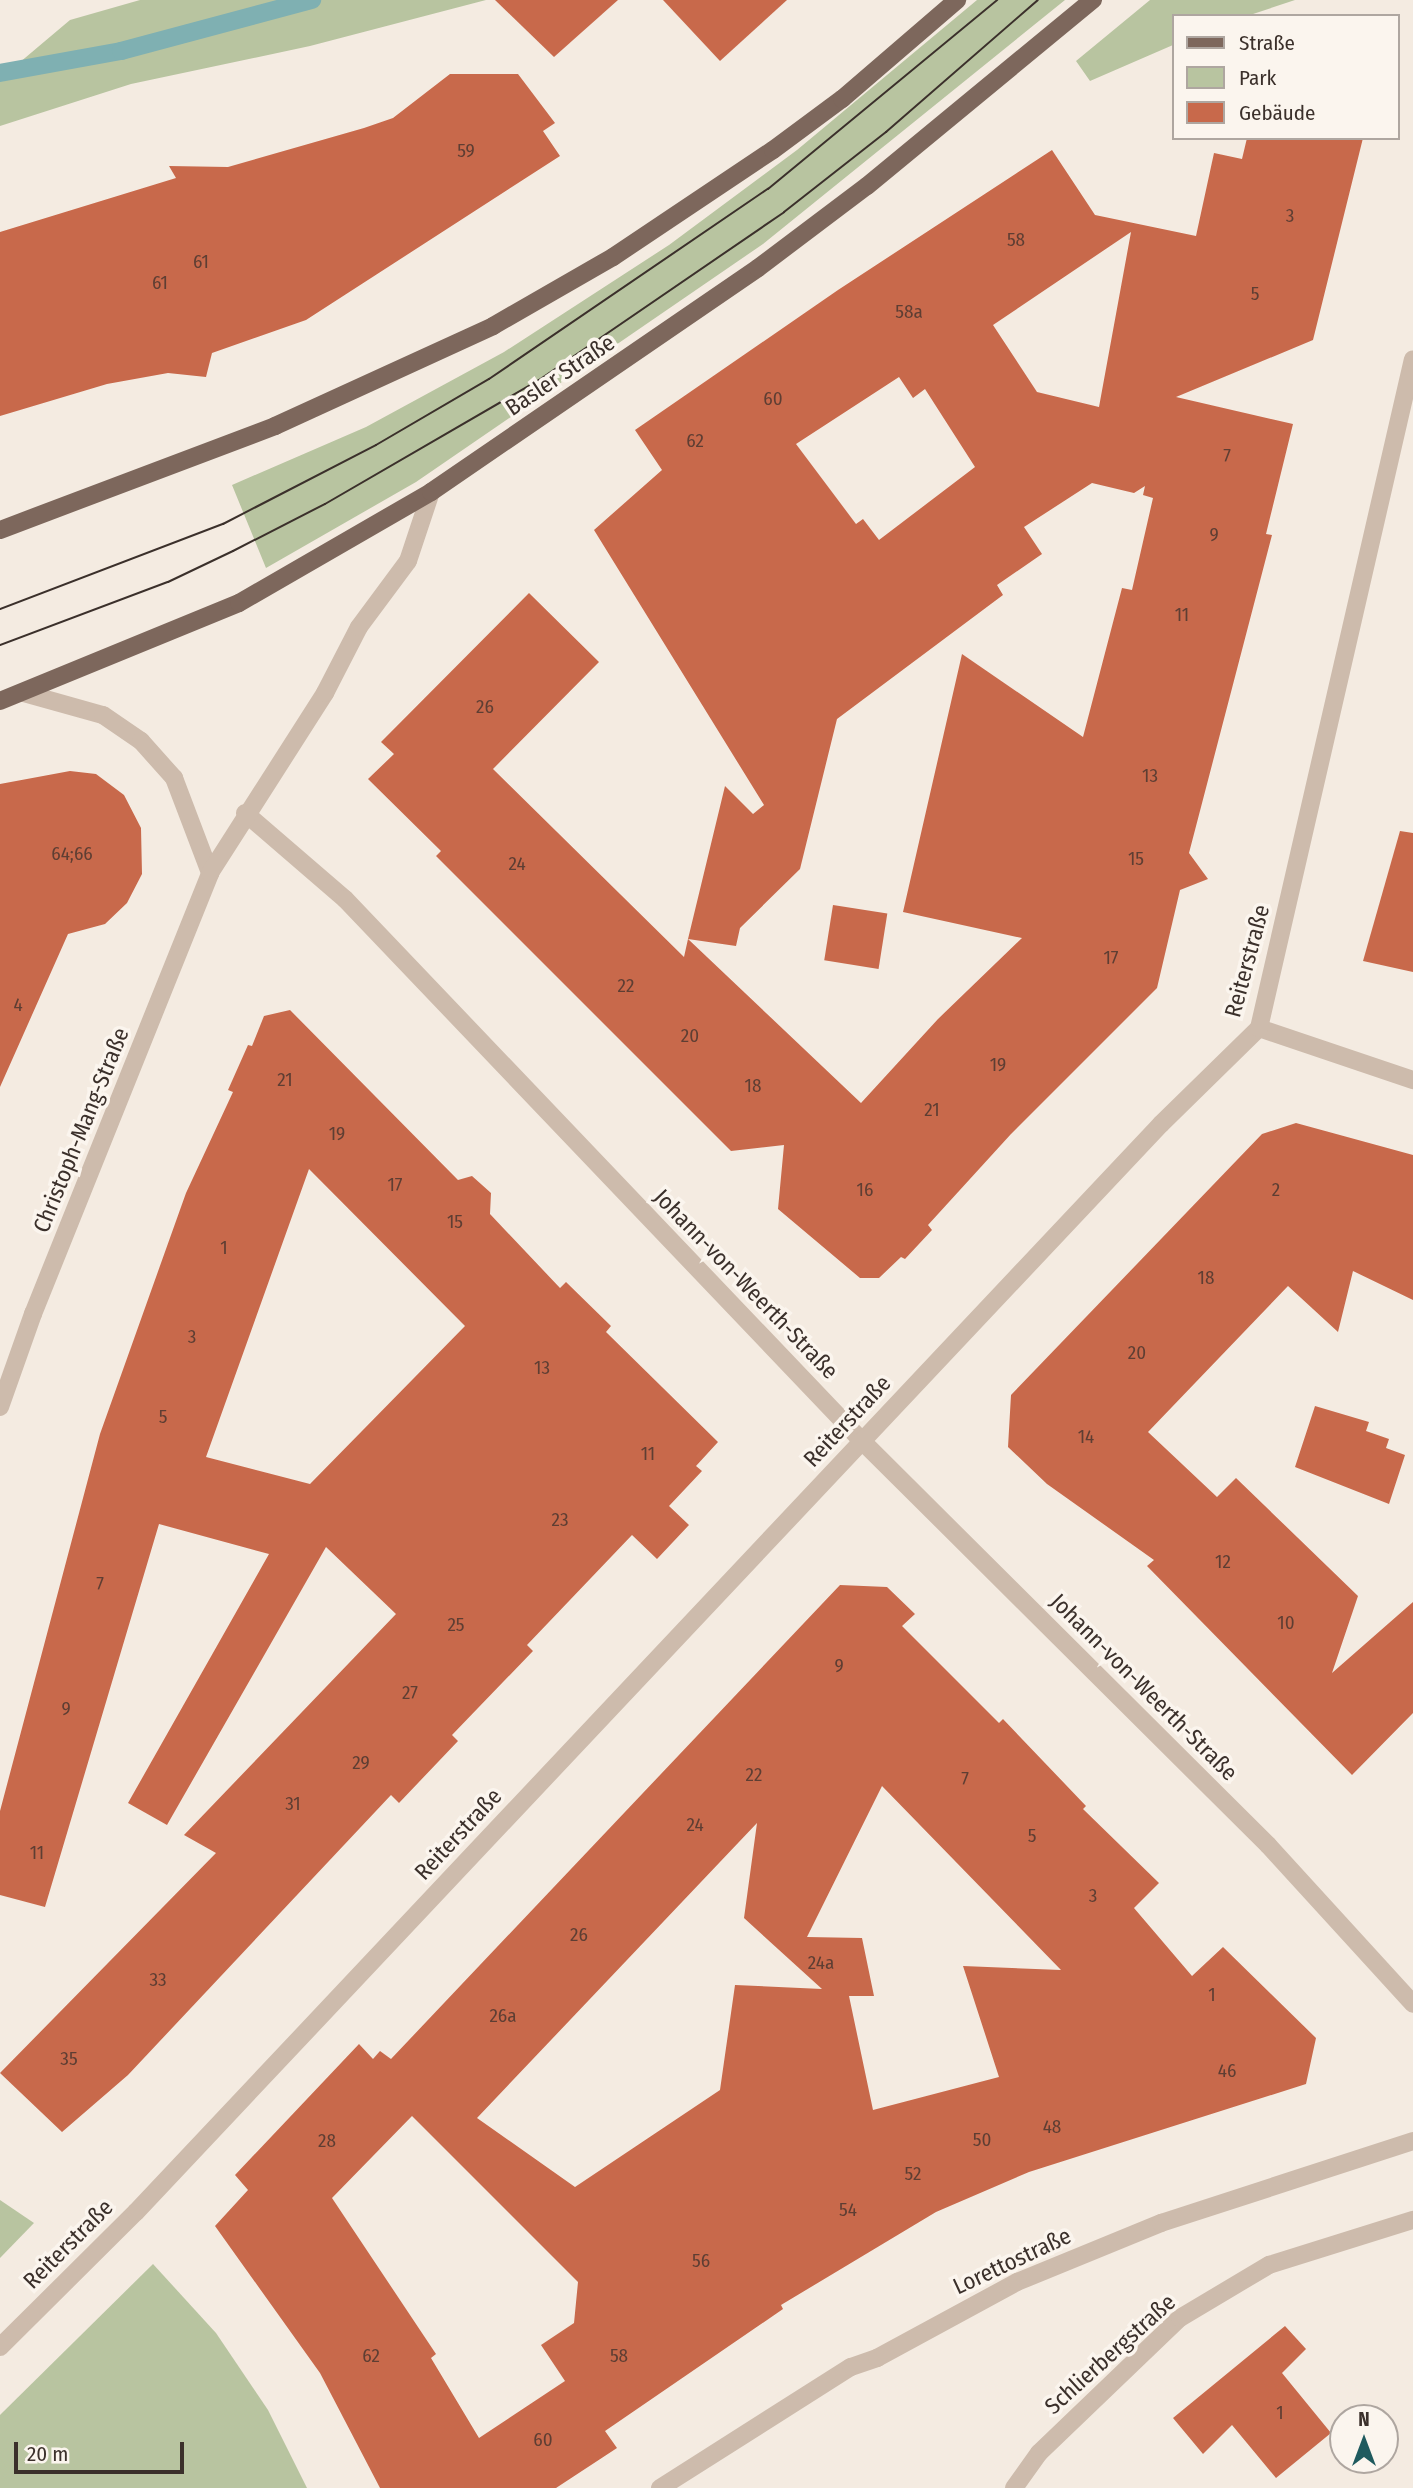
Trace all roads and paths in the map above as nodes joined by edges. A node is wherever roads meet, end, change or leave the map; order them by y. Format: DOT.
graph roads {
  1 [pos="957,0"];
  2 [pos="1093,0"];
  3 [pos="1413,359"];
  4 [pos="431,492"];
  5 [pos="0,530"];
  6 [pos="24,693"];
  7 [pos="0,701"];
  8 [pos="245,813"];
  9 [pos="210,873"];
  10 [pos="1259,1028"];
  11 [pos="1413,1080"];
  12 [pos="0,1407"];
  13 [pos="862,1441"];
  14 [pos="1413,2004"];
  15 [pos="1413,2141"];
  16 [pos="1413,2220"];
  17 [pos="0,2347"];
  18 [pos="660,2488"];
  19 [pos="1014,2488"];
  1 -- 5 [label="main road"];
  2 -- 4 [label="main road, Basler Straße"];
  3 -- 10 [label="street, Reiterstraße"];
  4 -- 6 [label="main road, Basler Straße"];
  4 -- 8 [label="street, Christoph-Mang-Straße"];
  6 -- 7 [label="main road, Basler Straße"];
  6 -- 9 [label="street"];
  8 -- 9 [label="street, Christoph-Mang-Straße"];
  8 -- 13 [label="street, Johann-von-Weerth-Straße"];
  9 -- 12 [label="street, Christoph-Mang-Straße"];
  10 -- 11 [label="street"];
  10 -- 13 [label="street, Reiterstraße"];
  13 -- 14 [label="street, Johann-von-Weerth-Straße"];
  13 -- 17 [label="street, Reiterstraße"];
  15 -- 18 [label="street, Lorettostraße"];
  16 -- 19 [label="street, Schlierbergstraße"];
}
